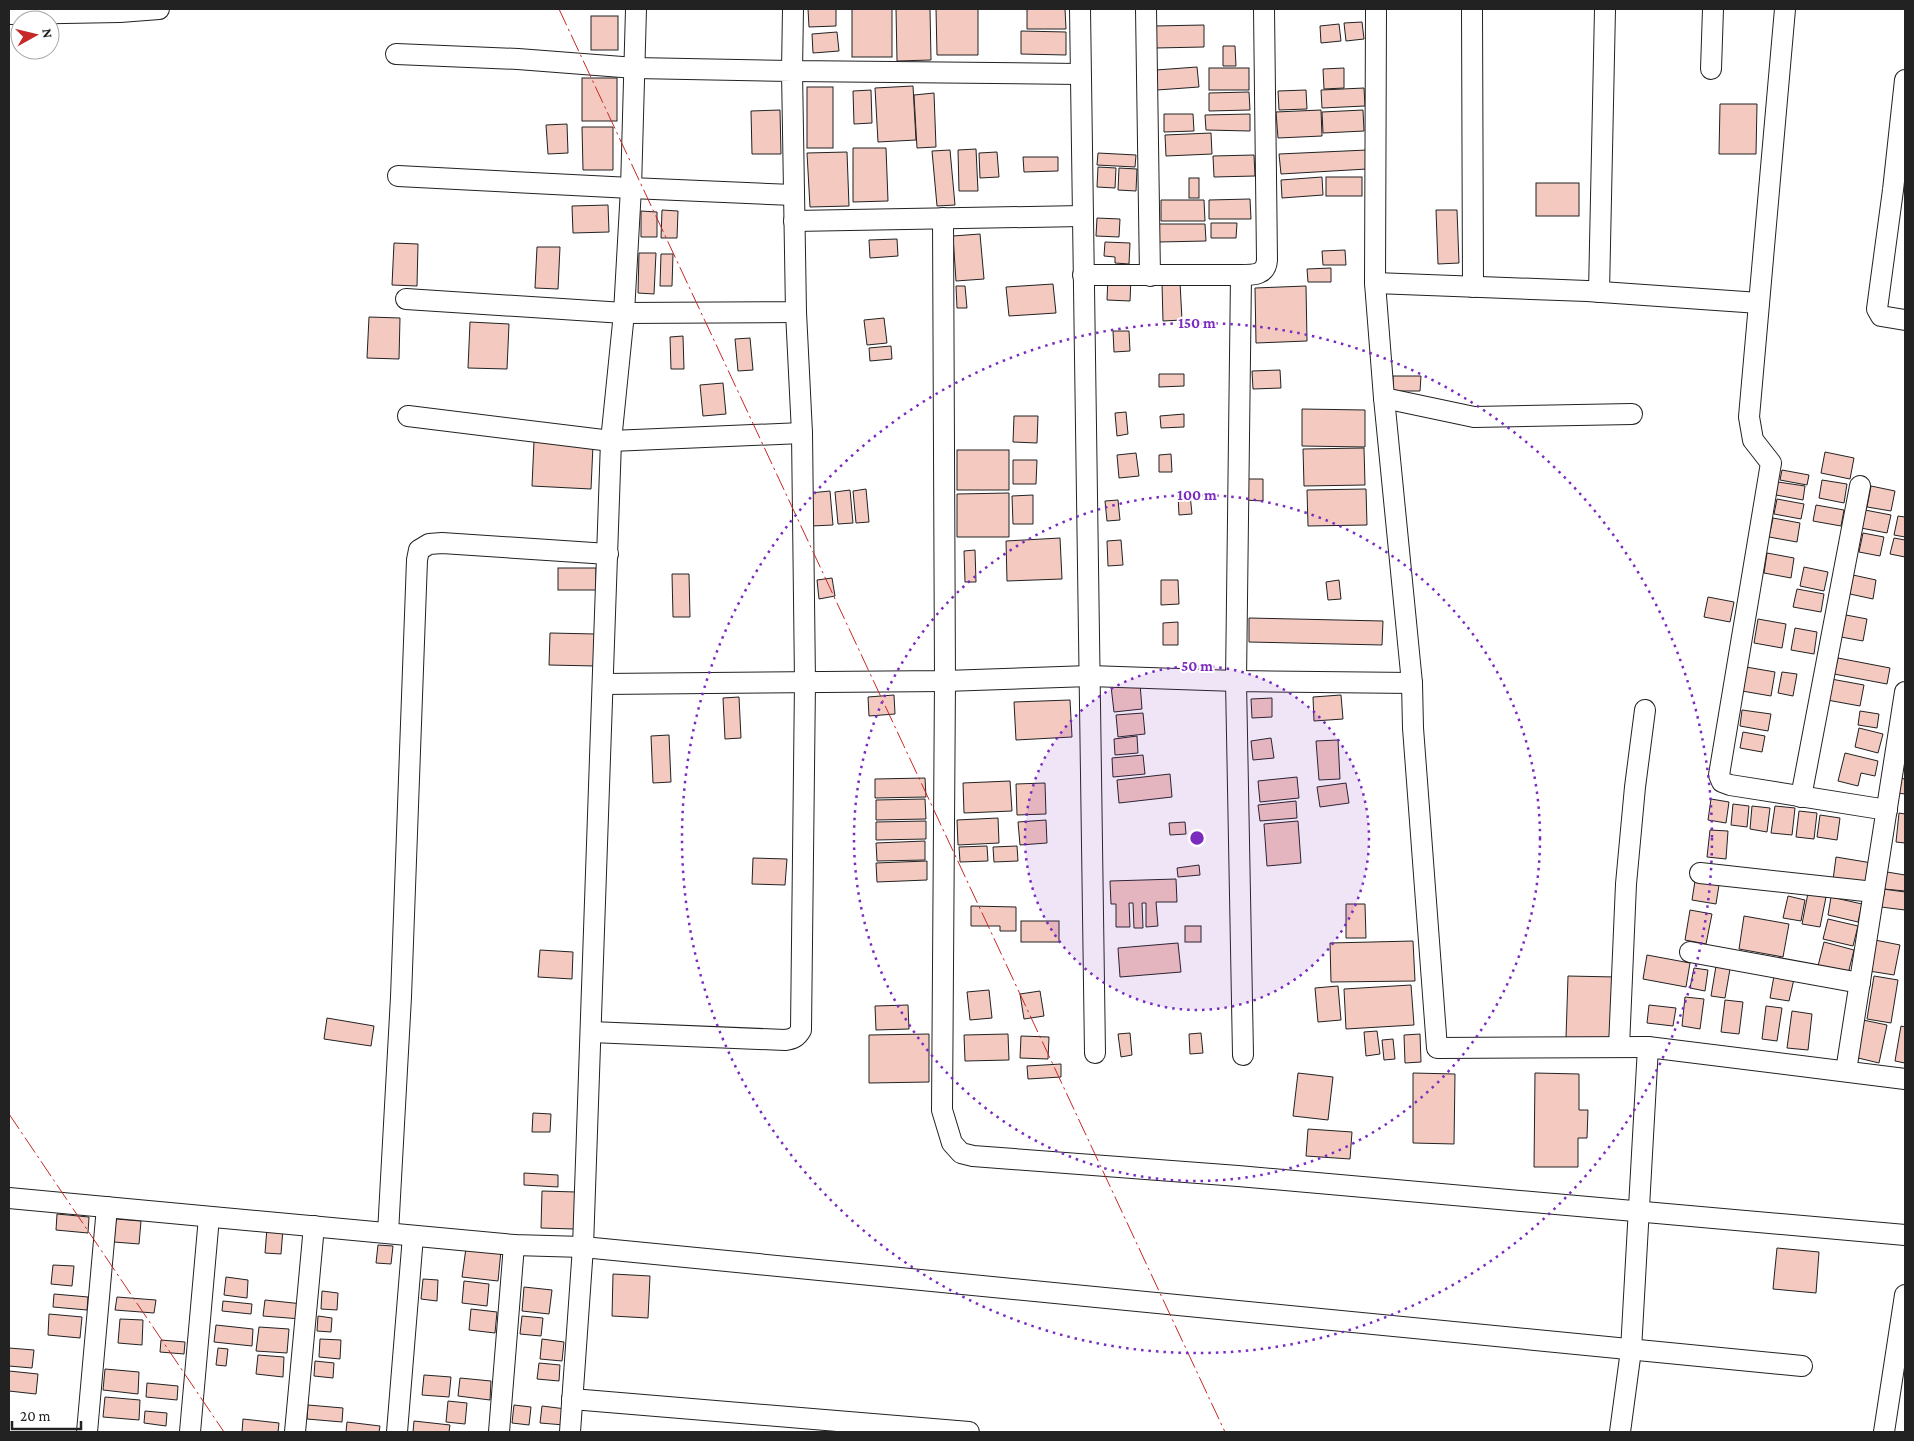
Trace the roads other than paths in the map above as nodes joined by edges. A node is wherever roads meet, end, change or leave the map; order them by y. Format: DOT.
graph roads {
  1 [pos="159,9"];
  2 [pos="636,9"];
  3 [pos="793,9"];
  4 [pos="1080,9"];
  5 [pos="1146,9"];
  6 [pos="1264,9"];
  7 [pos="1376,9"];
  8 [pos="1472,9"];
  9 [pos="1605,9"];
  10 [pos="1713,9"];
  11 [pos="1785,9"];
  12 [pos="119,10"];
  13 [pos="9,14"];
  14 [pos="396,54"];
  15 [pos="635,68"];
  16 [pos="1711,69"];
  17 [pos="792,71"];
  18 [pos="1080,74"];
  19 [pos="1905,80"];
  20 [pos="398,176"];
  21 [pos="631,188"];
  22 [pos="793,194"];
  23 [pos="1082,216"];
  24 [pos="943,218"];
  25 [pos="794,221"];
  26 [pos="1083,276"];
  27 [pos="1150,276"];
  28 [pos="1241,276"];
  29 [pos="1375,283"];
  30 [pos="1473,287"];
  31 [pos="1599,292"];
  32 [pos="406,299"];
  33 [pos="1759,303"];
  34 [pos="796,312"];
  35 [pos="624,313"];
  36 [pos="1905,320"];
  37 [pos="1384,398"];
  38 [pos="1632,414"];
  39 [pos="408,416"];
  40 [pos="802,433"];
  41 [pos="611,441"];
  42 [pos="1860,486"];
  43 [pos="608,554"];
  44 [pos="1090,676"];
  45 [pos="945,681"];
  46 [pos="1236,681"];
  47 [pos="805,682"];
  48 [pos="1412,683"];
  49 [pos="603,684"];
  50 [pos="1905,692"];
  51 [pos="1645,710"];
  52 [pos="1801,797"];
  53 [pos="1887,810"];
  54 [pos="1700,873"];
  55 [pos="1874,892"];
  56 [pos="1690,952"];
  57 [pos="1860,982"];
  58 [pos="591,1032"];
  59 [pos="1619,1047"];
  60 [pos="1648,1047"];
  61 [pos="1095,1053"];
  62 [pos="1243,1055"];
  63 [pos="1846,1071"];
  64 [pos="1905,1079"];
  65 [pos="9,1198"];
  66 [pos="107,1207"];
  67 [pos="1637,1211"];
  68 [pos="209,1217"];
  69 [pos="314,1226"];
  70 [pos="388,1234"];
  71 [pos="1905,1235"];
  72 [pos="413,1236"];
  73 [pos="514,1245"];
  74 [pos="583,1247"];
  75 [pos="1905,1295"];
  76 [pos="1631,1350"];
  77 [pos="1802,1366"];
  78 [pos="572,1399"];
  79 [pos="87,1432"];
  80 [pos="190,1432"];
  81 [pos="295,1432"];
  82 [pos="396,1432"];
  83 [pos="499,1432"];
  84 [pos="570,1432"];
  85 [pos="969,1432"];
  86 [pos="1620,1432"];
  87 [pos="1884,1432"];
  1 -- 12 [label="street"];
  2 -- 15 [label="street"];
  3 -- 17 [label="street"];
  4 -- 18 [label="street"];
  5 -- 27 [label="street"];
  6 -- 28 [label="street"];
  7 -- 29 [label="street"];
  8 -- 30 [label="street"];
  9 -- 31 [label="street"];
  10 -- 16 [label="street"];
  11 -- 33 [label="street"];
  12 -- 13 [label="street"];
  14 -- 15 [label="street"];
  15 -- 17 [label="street"];
  15 -- 21 [label="street"];
  17 -- 18 [label="street"];
  17 -- 22 [label="street"];
  18 -- 23 [label="street"];
  19 -- 36 [label="street"];
  20 -- 21 [label="street"];
  21 -- 22 [label="street"];
  21 -- 35 [label="street"];
  22 -- 25 [label="street"];
  23 -- 24 [label="street"];
  23 -- 26 [label="street"];
  24 -- 25 [label="street"];
  24 -- 45 [label="street"];
  25 -- 34 [label="street"];
  26 -- 27 [label="street"];
  26 -- 44 [label="street"];
  27 -- 28 [label="street"];
  28 -- 46 [label="street"];
  29 -- 30 [label="street"];
  29 -- 37 [label="street"];
  30 -- 31 [label="street"];
  31 -- 33 [label="street"];
  32 -- 35 [label="street"];
  33 -- 52 [label="street"];
  34 -- 35 [label="street"];
  34 -- 40 [label="street"];
  35 -- 41 [label="street"];
  37 -- 38 [label="street"];
  37 -- 48 [label="street"];
  39 -- 41 [label="street"];
  40 -- 41 [label="street"];
  40 -- 47 [label="street"];
  41 -- 43 [label="street"];
  42 -- 52 [label="street"];
  43 -- 49 [label="street"];
  43 -- 70 [label="street"];
  44 -- 45 [label="street"];
  44 -- 46 [label="street"];
  44 -- 61 [label="street"];
  45 -- 47 [label="street"];
  45 -- 67 [label="street"];
  46 -- 48 [label="street"];
  46 -- 62 [label="street"];
  47 -- 49 [label="street"];
  47 -- 58 [label="street"];
  48 -- 59 [label="street"];
  49 -- 58 [label="street"];
  50 -- 53 [label="street"];
  51 -- 59 [label="street"];
  52 -- 53 [label="street"];
  53 -- 55 [label="street"];
  54 -- 55 [label="street"];
  55 -- 57 [label="street"];
  56 -- 57 [label="street"];
  57 -- 63 [label="street"];
  58 -- 74 [label="street"];
  59 -- 60 [label="street"];
  60 -- 63 [label="street"];
  60 -- 67 [label="street"];
  63 -- 64 [label="street"];
  65 -- 66 [label="street"];
  66 -- 68 [label="street"];
  66 -- 79 [label="street"];
  67 -- 71 [label="street"];
  67 -- 76 [label="street"];
  68 -- 69 [label="street"];
  68 -- 80 [label="street"];
  69 -- 70 [label="street"];
  69 -- 81 [label="street"];
  70 -- 72 [label="street"];
  72 -- 73 [label="street"];
  72 -- 82 [label="street"];
  73 -- 74 [label="street"];
  73 -- 83 [label="street"];
  74 -- 76 [label="street"];
  74 -- 78 [label="street"];
  75 -- 87 [label="street"];
  76 -- 77 [label="street"];
  76 -- 86 [label="street"];
  78 -- 84 [label="street"];
  78 -- 85 [label="street"];
}
